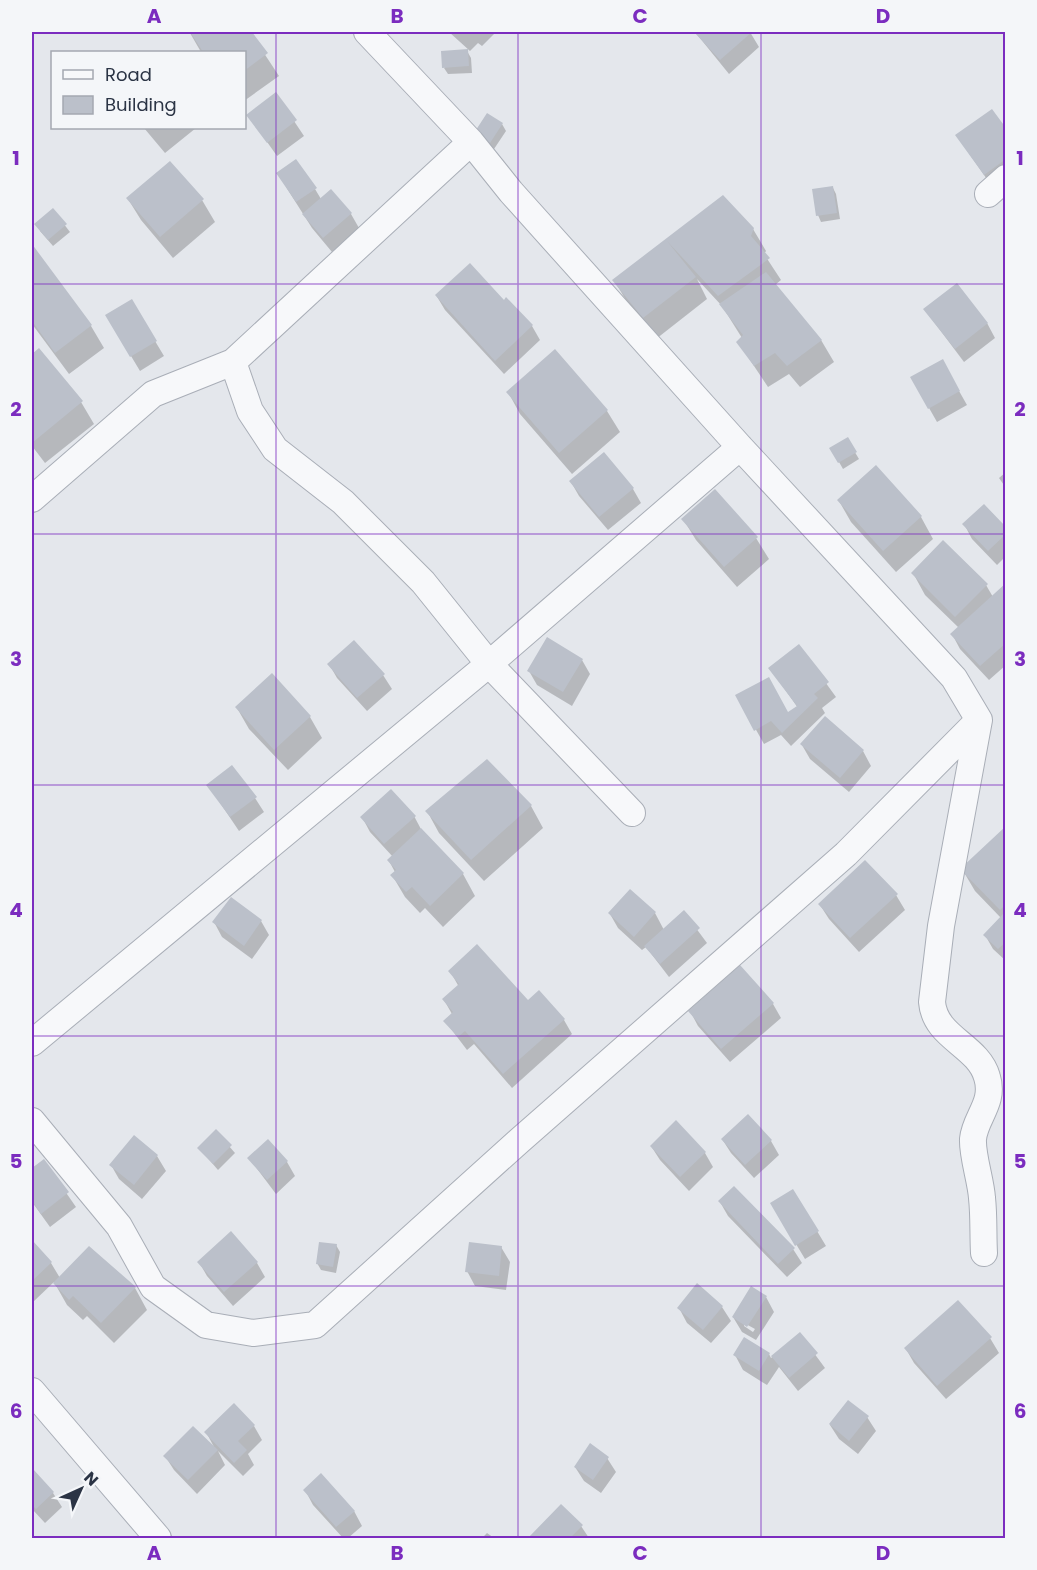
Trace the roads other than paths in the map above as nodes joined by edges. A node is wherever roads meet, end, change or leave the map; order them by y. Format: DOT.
graph roads {
  1 [pos="367,32"];
  2 [pos="471,142"];
  3 [pos="233,362"];
  4 [pos="740,447"];
  5 [pos="32,499"];
  6 [pos="489,664"];
  7 [pos="979,720"];
  8 [pos="632,813"];
  9 [pos="32,1043"];
  10 [pos="32,1121"];
  11 [pos="984,1253"];
  12 [pos="32,1391"];
  13 [pos="158,1539"];
  1 -- 2 [label="street"];
  2 -- 3 [label="street"];
  2 -- 4 [label="street"];
  3 -- 5 [label="street"];
  3 -- 6 [label="street"];
  4 -- 6 [label="street"];
  4 -- 7 [label="street"];
  6 -- 8 [label="street"];
  6 -- 9 [label="street"];
  7 -- 10 [label="street"];
  7 -- 11 [label="street"];
  12 -- 13 [label="street"];
}
